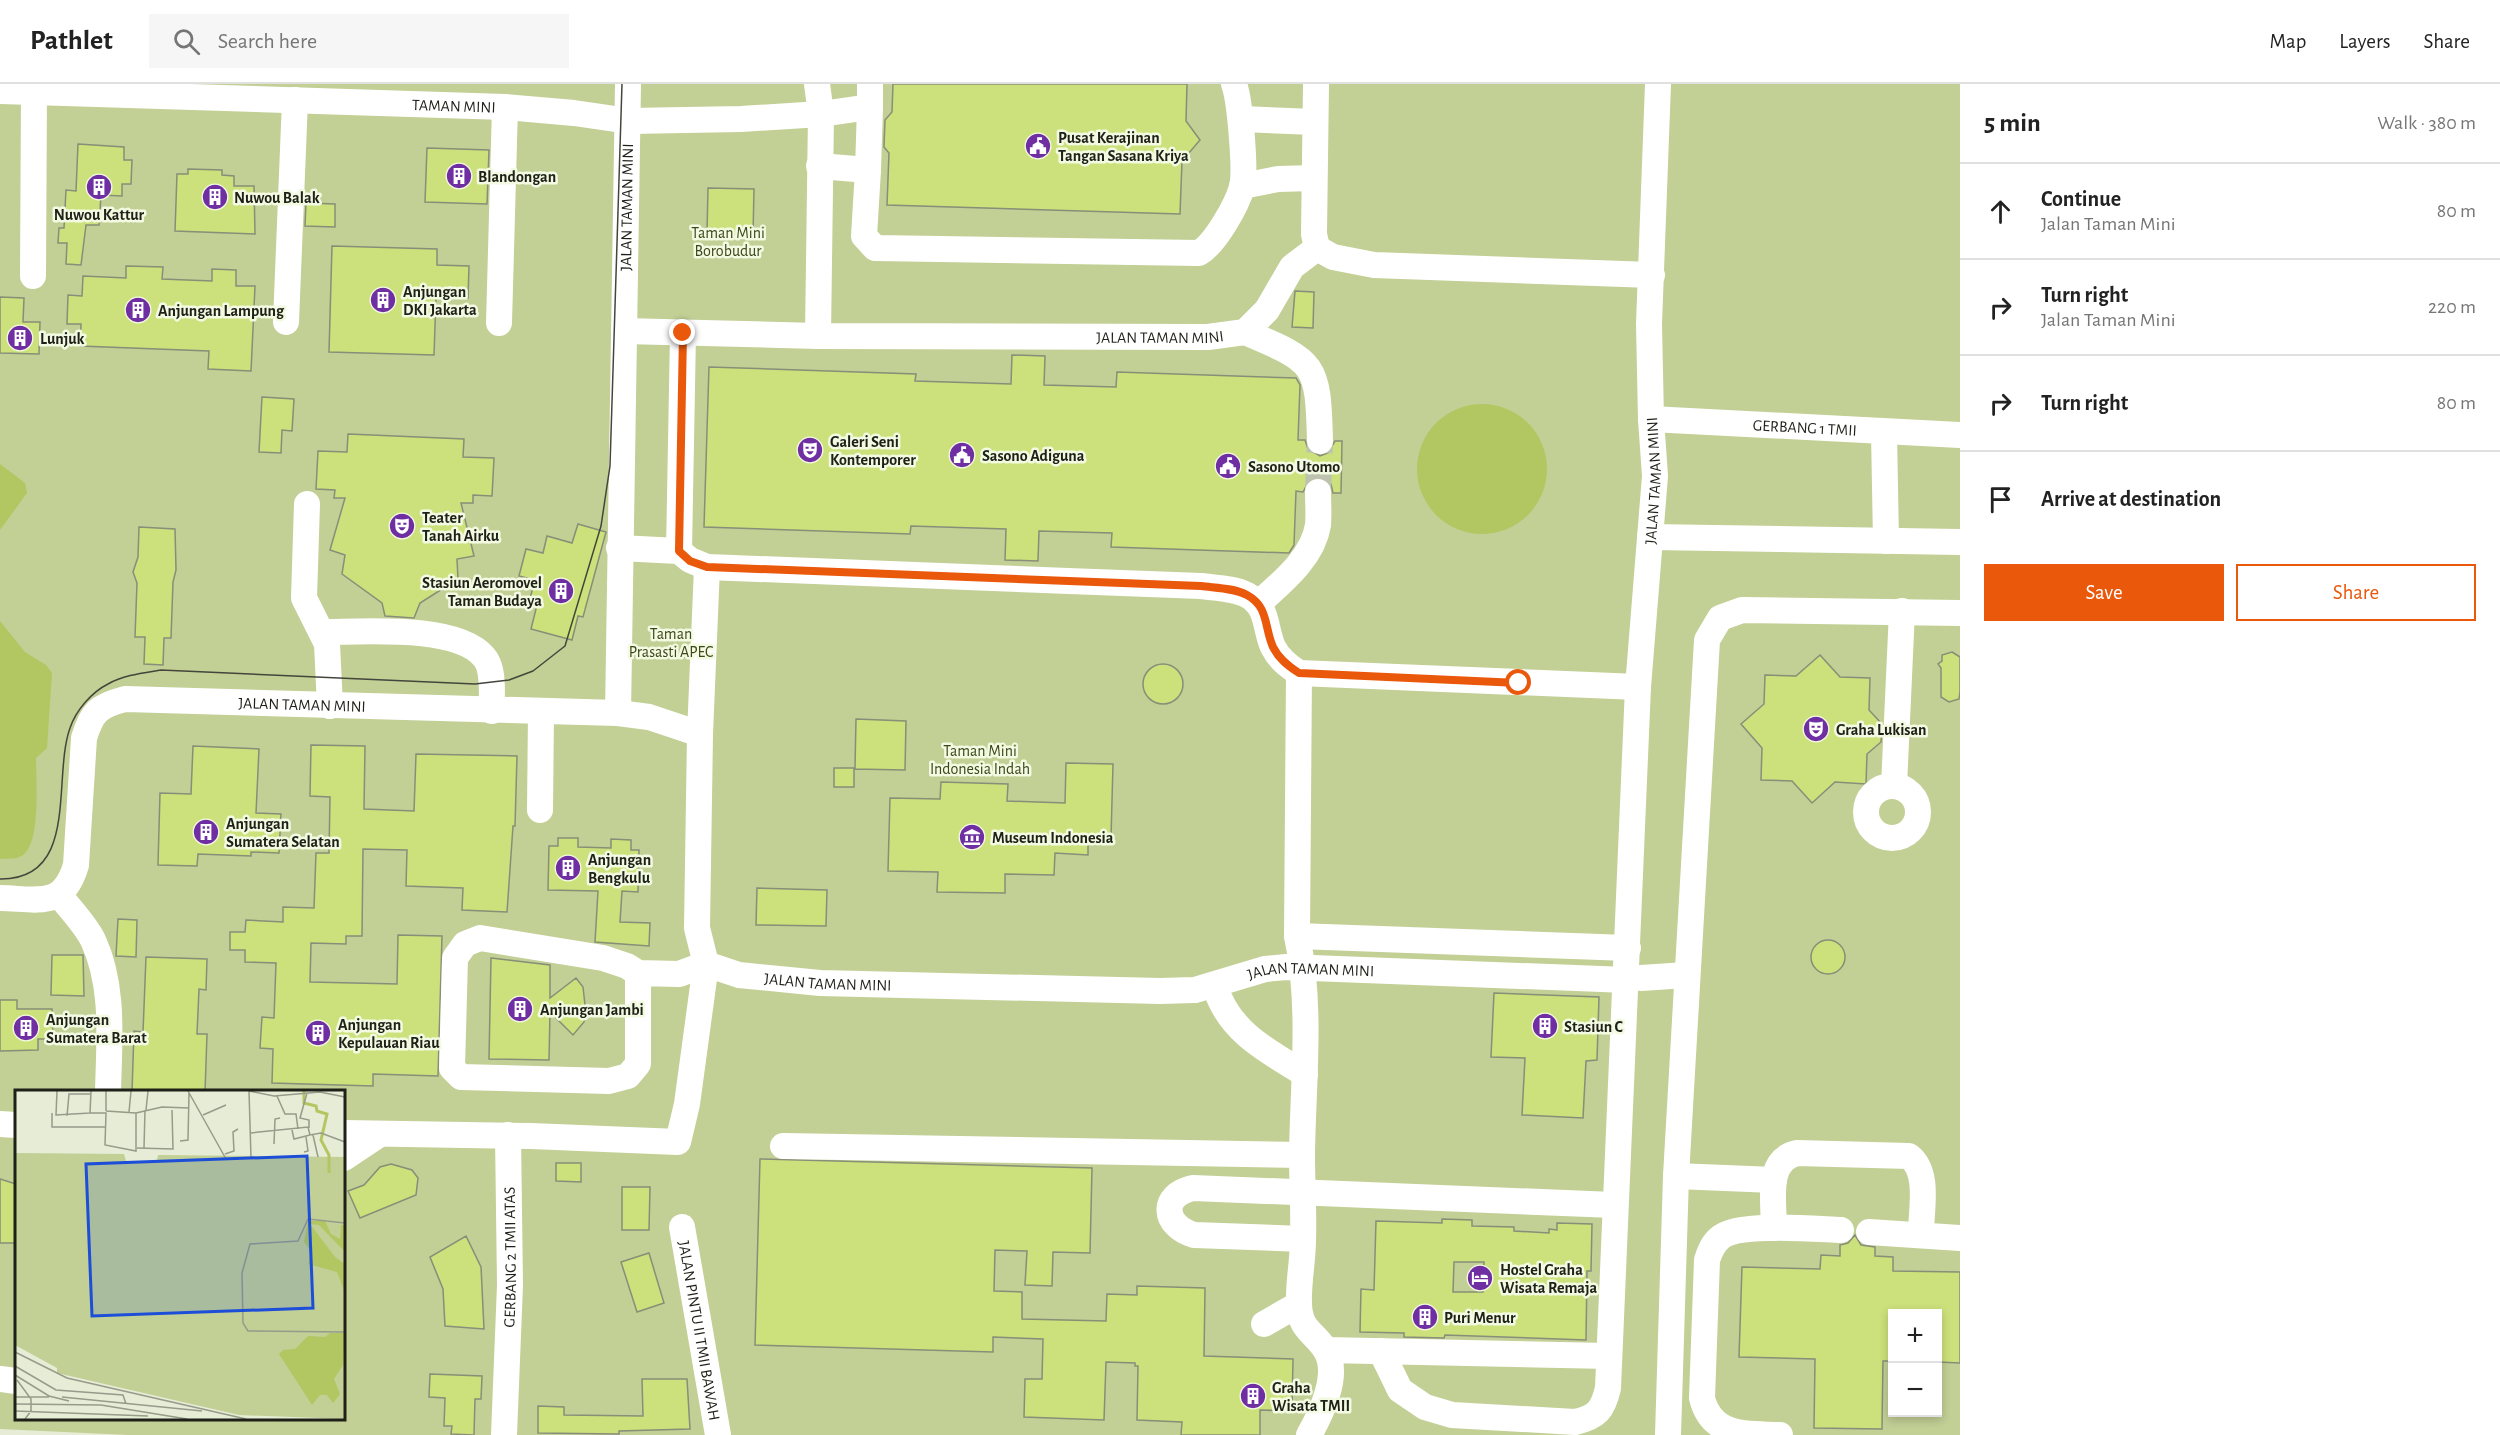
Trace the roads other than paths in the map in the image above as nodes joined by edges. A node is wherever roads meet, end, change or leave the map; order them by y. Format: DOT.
graph roads {
  1 [pos="628,84"];
  2 [pos="817,84"];
  3 [pos="1234,84"];
  4 [pos="1316,84"];
  5 [pos="1658,84"];
  6 [pos="0,91"];
  7 [pos="34,93"];
  8 [pos="285,95"];
  9 [pos="870,95"];
  10 [pos="505,107"];
  11 [pos="821,114"];
  12 [pos="1241,119"];
  13 [pos="629,121"];
  14 [pos="1315,122"];
  15 [pos="819,166"];
  16 [pos="868,170"];
  17 [pos="1314,178"];
  18 [pos="1242,186"];
  19 [pos="1317,248"];
  20 [pos="1652,275"];
  21 [pos="33,276"];
  22 [pos="286,322"];
  23 [pos="499,323"];
  24 [pos="624,331"];
  25 [pos="1245,332"];
  26 [pos="683,333"];
  27 [pos="818,336"];
  28 [pos="1651,419"];
  29 [pos="1884,432"];
  30 [pos="1960,435"];
  31 [pos="1320,441"];
  32 [pos="1318,492"];
  33 [pos="307,504"];
  34 [pos="1650,537"];
  35 [pos="1886,541"];
  36 [pos="1960,542"];
  37 [pos="618,548"];
  38 [pos="679,551"];
  39 [pos="707,567"];
  40 [pos="1258,603"];
  41 [pos="1902,611"];
  42 [pos="1960,613"];
  43 [pos="322,632"];
  44 [pos="1299,673"];
  45 [pos="1638,687"];
  46 [pos="330,706"];
  47 [pos="492,711"];
  48 [pos="540,713"];
  49 [pos="618,713"];
  50 [pos="700,734"];
  51 [pos="1894,786"];
  52 [pos="540,810"];
  53 [pos="60,896"];
  54 [pos="0,898"];
  55 [pos="1297,936"];
  56 [pos="1628,948"];
  57 [pos="706,964"];
  58 [pos="1304,969"];
  59 [pos="638,973"];
  60 [pos="1686,975"];
  61 [pos="1634,979"];
  62 [pos="1215,986"];
  63 [pos="1305,1074"];
  64 [pos="108,1090"];
  65 [pos="0,1124"];
  66 [pos="15,1125"];
  67 [pos="345,1133"];
  68 [pos="380,1134"];
  69 [pos="508,1136"];
  70 [pos="783,1146"];
  71 [pos="1302,1155"];
  72 [pos="345,1157"];
  73 [pos="1676,1176"];
  74 [pos="1774,1180"];
  75 [pos="1303,1191"];
  76 [pos="1614,1205"];
  77 [pos="682,1227"];
  78 [pos="1774,1228"];
  79 [pos="1841,1230"];
  80 [pos="1869,1232"];
  81 [pos="1921,1234"];
  82 [pos="1960,1238"];
  83 [pos="1303,1239"];
  84 [pos="1299,1304"];
  85 [pos="1264,1324"];
  86 [pos="1326,1350"];
  87 [pos="1380,1351"];
  88 [pos="1609,1356"];
  89 [pos="0,1379"];
  90 [pos="15,1381"];
  91 [pos="504,1435"];
  92 [pos="718,1435"];
  93 [pos="1309,1435"];
  94 [pos="1668,1435"];
  95 [pos="1780,1435"];
  1 -- 13 [label="lane, JALAN TAMAN MINI"];
  2 -- 11 [label="lane"];
  3 -- 12 [label="lane"];
  4 -- 14 [label="lane"];
  5 -- 20 [label="lane, JALAN TAMAN MINI"];
  6 -- 7 [label="lane, TAMAN MINI"];
  7 -- 8 [label="lane, TAMAN MINI"];
  7 -- 21 [label="lane"];
  8 -- 10 [label="lane, TAMAN MINI"];
  8 -- 22 [label="lane"];
  9 -- 11 [label="lane, TAMAN MINI"];
  9 -- 16 [label="lane"];
  10 -- 13 [label="lane, TAMAN MINI"];
  10 -- 23 [label="lane"];
  11 -- 13 [label="lane, TAMAN MINI"];
  11 -- 15 [label="lane"];
  12 -- 14 [label="lane"];
  12 -- 18 [label="lane"];
  13 -- 24 [label="lane, JALAN TAMAN MINI"];
  14 -- 17 [label="lane"];
  15 -- 16 [label="lane"];
  15 -- 27 [label="lane"];
  16 -- 18 [label="lane"];
  17 -- 18 [label="lane"];
  17 -- 19 [label="lane"];
  19 -- 20 [label="lane"];
  19 -- 25 [label="lane, JALAN TAMAN MINI"];
  20 -- 28 [label="lane, JALAN TAMAN MINI"];
  24 -- 26 [label="lane, JALAN TAMAN MINI"];
  24 -- 37 [label="lane, JALAN TAMAN MINI"];
  25 -- 27 [label="lane, JALAN TAMAN MINI"];
  25 -- 31 [label="lane"];
  26 -- 27 [label="lane, JALAN TAMAN MINI"];
  26 -- 38 [label="lane"];
  28 -- 29 [label="lane, GERBANG 1 TMII"];
  28 -- 34 [label="lane, JALAN TAMAN MINI"];
  29 -- 30 [label="lane, GERBANG 1 TMII"];
  29 -- 35 [label="lane"];
  32 -- 40 [label="lane"];
  33 -- 43 [label="lane"];
  34 -- 35 [label="lane"];
  34 -- 45 [label="lane, JALAN TAMAN MINI"];
  35 -- 36 [label="lane"];
  37 -- 38 [label="lane"];
  37 -- 49 [label="lane, JALAN TAMAN MINI"];
  38 -- 39 [label="lane"];
  39 -- 40 [label="lane"];
  39 -- 50 [label="lane"];
  40 -- 44 [label="lane"];
  41 -- 42 [label="lane"];
  41 -- 51 [label="lane"];
  41 -- 60 [label="lane"];
  43 -- 46 [label="lane"];
  43 -- 47 [label="lane"];
  44 -- 45 [label="lane"];
  44 -- 55 [label="lane"];
  45 -- 56 [label="lane, JALAN TAMAN MINI"];
  46 -- 47 [label="lane, JALAN TAMAN MINI"];
  46 -- 53 [label="lane, JALAN TAMAN MINI"];
  47 -- 48 [label="lane, JALAN TAMAN MINI"];
  48 -- 49 [label="lane, JALAN TAMAN MINI"];
  48 -- 52 [label="lane"];
  49 -- 50 [label="lane, JALAN TAMAN MINI"];
  50 -- 57 [label="lane"];
  53 -- 54 [label="lane"];
  53 -- 64 [label="lane"];
  55 -- 56 [label="lane"];
  55 -- 58 [label="lane"];
  56 -- 61 [label="lane, JALAN TAMAN MINI"];
  57 -- 59 [label="lane"];
  57 -- 62 [label="lane, JALAN TAMAN MINI"];
  57 -- 69 [label="lane"];
  58 -- 61 [label="lane, JALAN TAMAN MINI"];
  58 -- 62 [label="lane, JALAN TAMAN MINI"];
  58 -- 63 [label="lane"];
  59 -- 59 [label="lane"];
  60 -- 61 [label="lane"];
  60 -- 73 [label="lane"];
  61 -- 76 [label="lane"];
  62 -- 63 [label="lane"];
  63 -- 71 [label="lane"];
  65 -- 66 [label="lane"];
  67 -- 68 [label="lane"];
  68 -- 69 [label="lane"];
  68 -- 72 [label="lane"];
  69 -- 91 [label="lane, GERBANG 2 TMII ATAS"];
  70 -- 71 [label="lane"];
  71 -- 75 [label="lane"];
  73 -- 74 [label="lane"];
  73 -- 94 [label="lane"];
  74 -- 78 [label="lane"];
  74 -- 81 [label="lane"];
  75 -- 76 [label="lane"];
  75 -- 83 [label="lane"];
  75 -- 83 [label="lane"];
  76 -- 88 [label="lane"];
  77 -- 92 [label="lane, JALAN PINTU II TMII BAWAH"];
  78 -- 79 [label="lane"];
  78 -- 95 [label="lane"];
  80 -- 81 [label="lane"];
  81 -- 82 [label="lane"];
  83 -- 84 [label="lane"];
  84 -- 85 [label="lane"];
  84 -- 86 [label="lane"];
  86 -- 87 [label="lane"];
  86 -- 93 [label="lane"];
  87 -- 88 [label="lane"];
  87 -- 88 [label="lane"];
  89 -- 90 [label="lane"];
}
